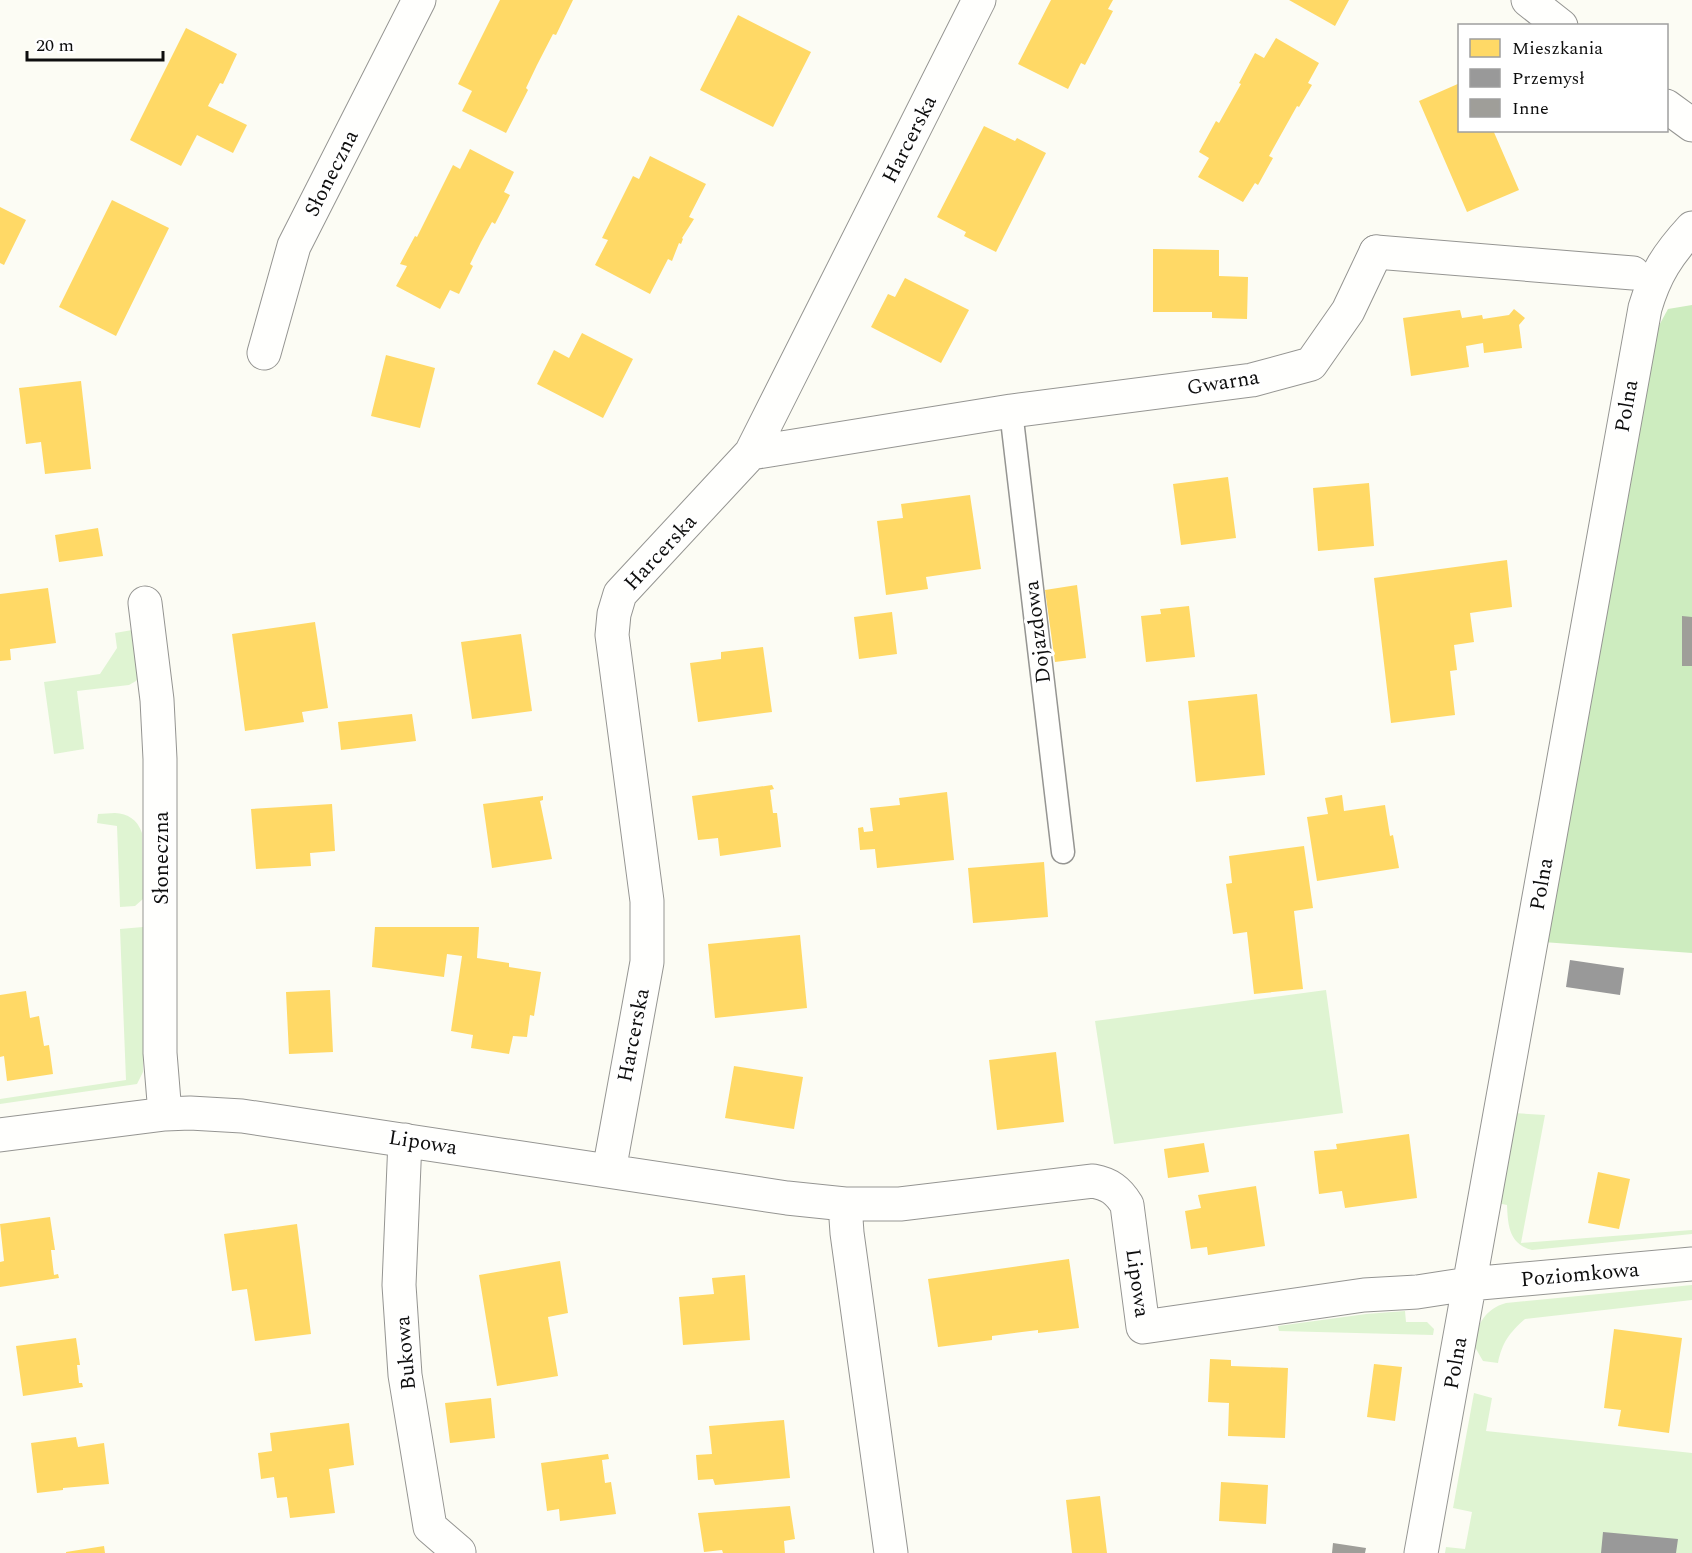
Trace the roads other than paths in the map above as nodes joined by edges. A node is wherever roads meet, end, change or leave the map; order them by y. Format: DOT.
graph roads {
  1 [pos="420,0"];
  2 [pos="979,0"];
  3 [pos="1528,0"];
  4 [pos="1558,24"];
  5 [pos="1668,107"];
  6 [pos="1692,125"];
  7 [pos="1692,228"];
  8 [pos="1633,273"];
  9 [pos="264,354"];
  10 [pos="1011,411"];
  11 [pos="751,453"];
  12 [pos="145,603"];
  13 [pos="1063,852"];
  14 [pos="165,1114"];
  15 [pos="0,1135"];
  16 [pos="405,1140"];
  17 [pos="609,1171"];
  18 [pos="845,1204"];
  19 [pos="1692,1264"];
  20 [pos="1469,1284"];
  21 [pos="459,1552"];
  22 [pos="891,1553"];
  23 [pos="1421,1553"];
  1 -- 9 [label="street, Słoneczna"];
  2 -- 11 [label="street, Harcerska"];
  3 -- 4 [label="street"];
  5 -- 6 [label="street"];
  7 -- 20 [label="street, Polna"];
  8 -- 10 [label="street, Gwarna"];
  10 -- 11 [label="street, Gwarna"];
  10 -- 13 [label="lane, Dojazdowa"];
  11 -- 17 [label="street, Harcerska"];
  12 -- 14 [label="street, Słoneczna"];
  14 -- 15 [label="street, Lipowa"];
  14 -- 16 [label="street, Lipowa"];
  16 -- 17 [label="street, Lipowa"];
  16 -- 21 [label="street, Bukowa"];
  17 -- 18 [label="street, Lipowa"];
  18 -- 20 [label="street, Lipowa"];
  18 -- 22 [label="street"];
  19 -- 20 [label="street, Poziomkowa"];
  20 -- 23 [label="street, Polna"];
}
